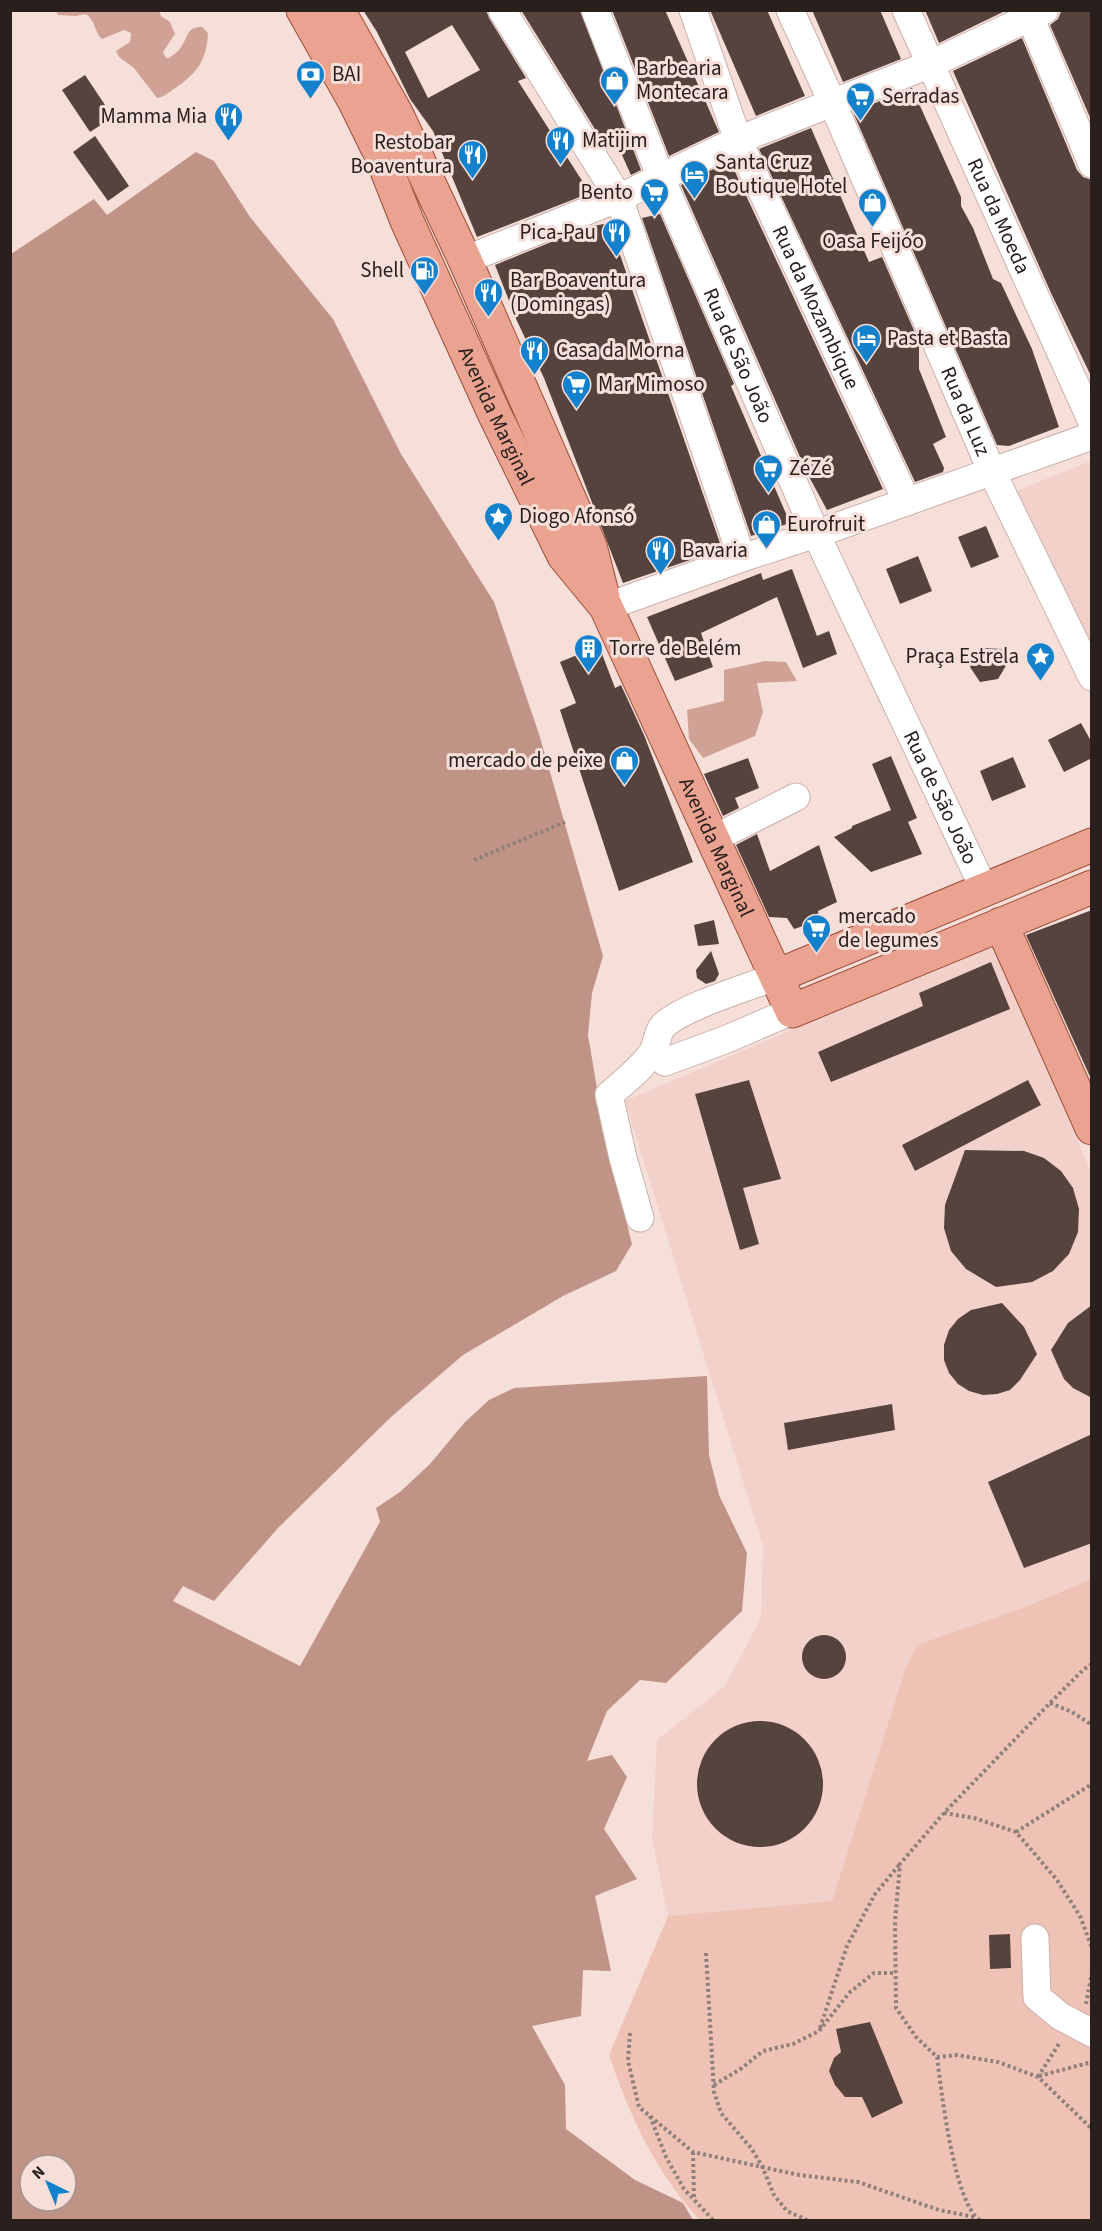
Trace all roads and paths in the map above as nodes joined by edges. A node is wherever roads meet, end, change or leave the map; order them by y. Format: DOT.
graph roads {
  1 [pos="303,10"];
  2 [pos="502,10"];
  3 [pos="595,10"];
  4 [pos="693,10"];
  5 [pos="790,10"];
  6 [pos="906,10"];
  7 [pos="338,11"];
  8 [pos="1034,13"];
  9 [pos="932,64"];
  10 [pos="832,102"];
  11 [pos="738,140"];
  12 [pos="1092,164"];
  13 [pos="661,178"];
  14 [pos="619,198"];
  15 [pos="465,260"];
  16 [pos="1092,422"];
  17 [pos="1092,436"];
  18 [pos="992,472"];
  19 [pos="907,502"];
  20 [pos="816,534"];
  21 [pos="742,558"];
  22 [pos="606,607"];
  23 [pos="1092,677"];
  24 [pos="796,797"];
  25 [pos="565,822"];
  26 [pos="713,839"];
  27 [pos="1092,845"];
  28 [pos="474,860"];
  29 [pos="1092,887"];
  30 [pos="985,891"];
  31 [pos="1001,924"];
  32 [pos="777,976"];
  33 [pos="792,1011"];
  34 [pos="654,1051"];
  35 [pos="1092,1128"];
  36 [pos="640,1218"];
  37 [pos="1092,1664"];
  38 [pos="1050,1703"];
  39 [pos="1092,1725"];
  40 [pos="1092,1784"];
  41 [pos="944,1813"];
  42 [pos="1016,1832"];
  43 [pos="900,1864"];
  44 [pos="1035,1938"];
  45 [pos="1092,1948"];
  46 [pos="706,1953"];
  47 [pos="895,1972"];
  48 [pos="819,2031"];
  49 [pos="630,2033"];
  50 [pos="1092,2033"];
  51 [pos="937,2056"];
  52 [pos="1092,2062"];
  53 [pos="1038,2077"];
  54 [pos="714,2085"];
  55 [pos="650,2116"];
  56 [pos="1092,2129"];
  57 [pos="693,2152"];
  58 [pos="762,2166"];
  59 [pos="694,2200"];
  60 [pos="974,2217"];
  61 [pos="968,2218"];
  62 [pos="713,2220"];
  63 [pos="807,2220"];
  64 [pos="980,2220"];
  1 -- 22 [label="main road, Avenida Marginal"];
  2 -- 14 [label="street"];
  3 -- 13 [label="street, Rua de São João"];
  4 -- 11 [label="street, Rua da Mozambique"];
  5 -- 10 [label="street, Rua da Luz"];
  6 -- 9 [label="street, Rua da Moeda"];
  7 -- 15 [label="main road"];
  8 -- 9 [label="street"];
  8 -- 12 [label="street"];
  9 -- 10 [label="street"];
  9 -- 16 [label="street, Rua da Moeda"];
  10 -- 11 [label="street"];
  10 -- 18 [label="street, Rua da Luz"];
  11 -- 13 [label="street"];
  11 -- 19 [label="street, Rua da Mozambique"];
  13 -- 14 [label="street"];
  13 -- 20 [label="street, Rua de São João"];
  14 -- 15 [label="street"];
  14 -- 21 [label="street"];
  15 -- 22 [label="main road"];
  17 -- 18 [label="street"];
  18 -- 19 [label="street"];
  18 -- 23 [label="street, Rua da Luz"];
  19 -- 20 [label="street"];
  20 -- 21 [label="street"];
  20 -- 30 [label="street, Rua de São João"];
  21 -- 22 [label="street"];
  22 -- 26 [label="main road, Avenida Marginal"];
  24 -- 26 [label="street"];
  25 -- 28 [label="path"];
  26 -- 32 [label="main road, Avenida Marginal"];
  27 -- 30 [label="main road"];
  29 -- 31 [label="main road"];
  30 -- 32 [label="main road"];
  31 -- 33 [label="main road"];
  31 -- 35 [label="main road"];
  32 -- 33 [label="main road, Avenida Marginal"];
  32 -- 34 [label="street"];
  33 -- 34 [label="street"];
  34 -- 36 [label="street"];
  37 -- 38 [label="path"];
  38 -- 39 [label="path"];
  38 -- 41 [label="path"];
  40 -- 42 [label="path"];
  41 -- 42 [label="path"];
  41 -- 43 [label="path"];
  42 -- 45 [label="path"];
  43 -- 47 [label="path"];
  43 -- 48 [label="path"];
  44 -- 50 [label="street"];
  46 -- 54 [label="path"];
  47 -- 48 [label="path"];
  47 -- 51 [label="path"];
  48 -- 54 [label="path"];
  49 -- 55 [label="path"];
  51 -- 53 [label="path"];
  51 -- 60 [label="path"];
  52 -- 53 [label="path"];
  53 -- 56 [label="path"];
  54 -- 58 [label="path"];
  55 -- 57 [label="path"];
  55 -- 59 [label="path"];
  57 -- 58 [label="path"];
  57 -- 59 [label="path"];
  58 -- 61 [label="path"];
  58 -- 63 [label="path"];
  59 -- 62 [label="path"];
  60 -- 61 [label="path"];
  60 -- 64 [label="path"];
}
